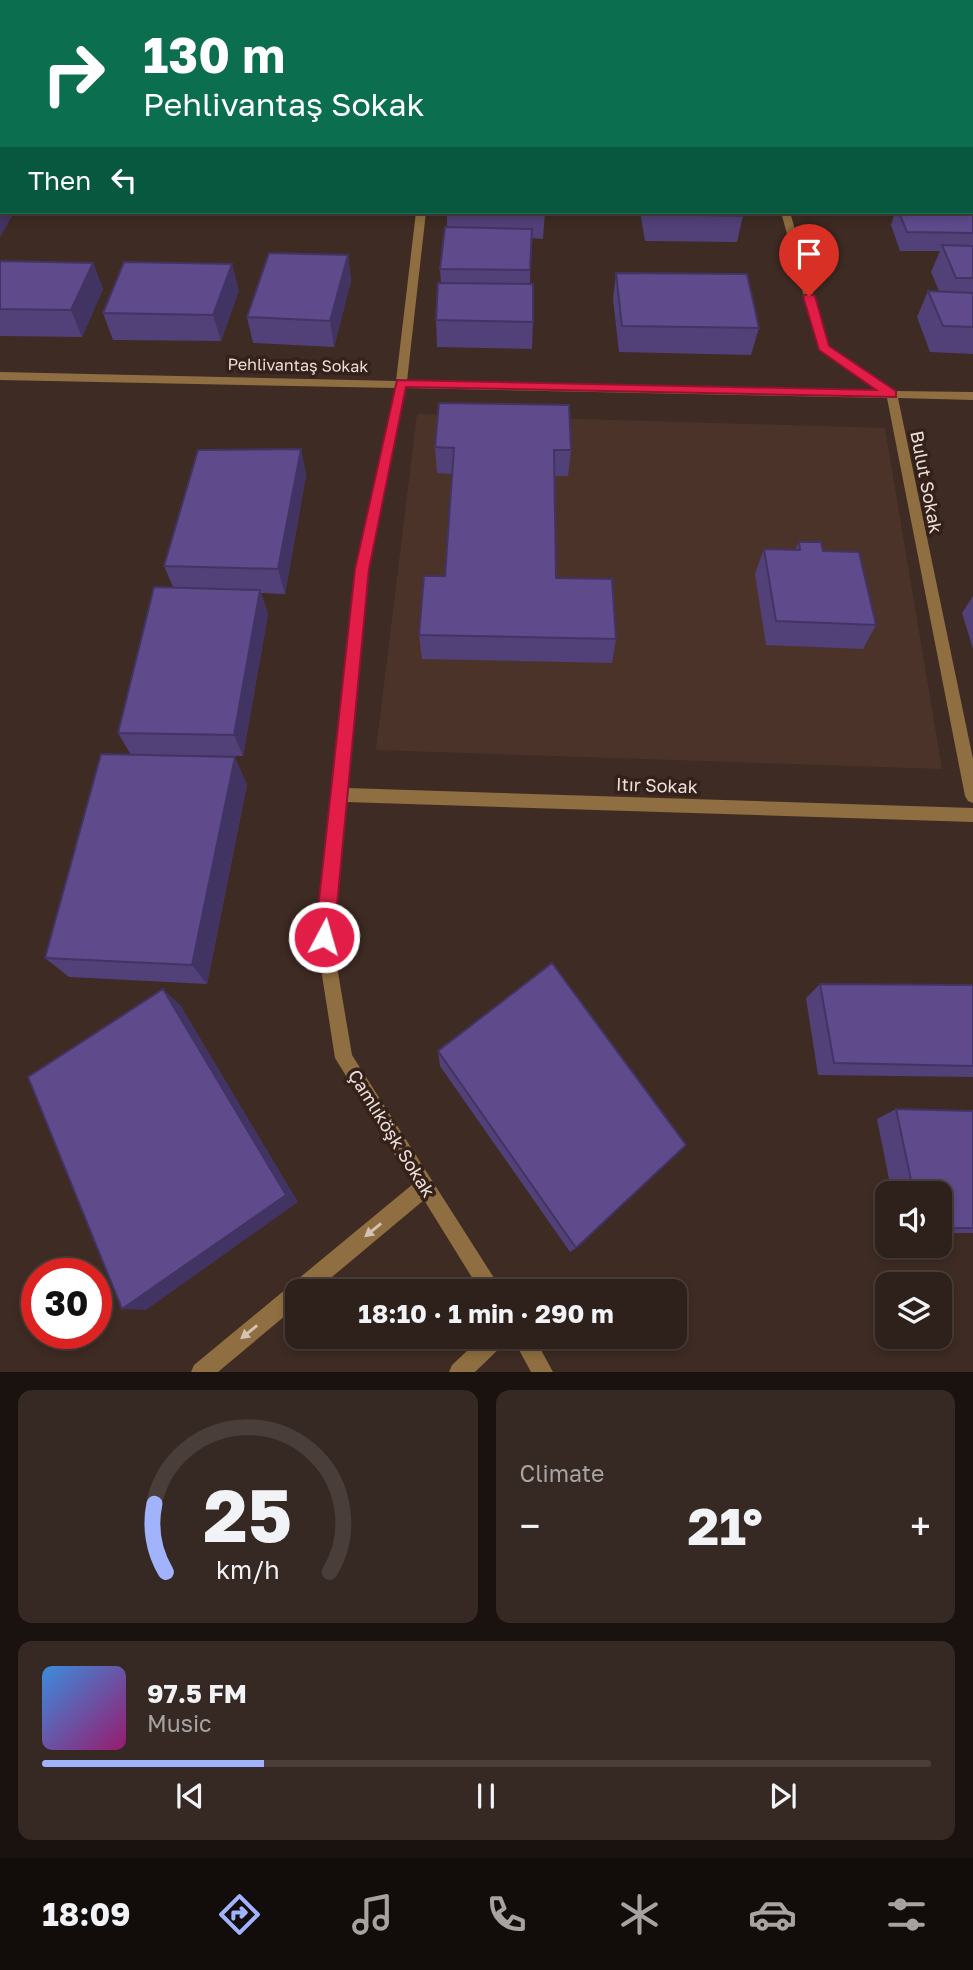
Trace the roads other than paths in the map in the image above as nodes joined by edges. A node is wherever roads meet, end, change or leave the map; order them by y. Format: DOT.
graph roads {
  1 [pos="421,214"];
  2 [pos="787,214"];
  3 [pos="0,376"];
  4 [pos="401,383"];
  5 [pos="892,394"];
  6 [pos="973,396"];
  7 [pos="339,795"];
  8 [pos="973,796"];
  9 [pos="973,814"];
  10 [pos="426,1186"];
  11 [pos="314,1279"];
  12 [pos="485,1279"];
  13 [pos="285,1303"];
  14 [pos="484,1349"];
  15 [pos="529,1349"];
  16 [pos="201,1371"];
  17 [pos="459,1371"];
  18 [pos="543,1371"];
  1 -- 4 [label="street, Çamlıköşk Sokak"];
  2 -- 5 [label="street"];
  3 -- 4 [label="street, Pehlivantaş Sokak"];
  4 -- 5 [label="street, Pehlivantaş Sokak"];
  4 -- 7 [label="street, Çamlıköşk Sokak"];
  5 -- 6 [label="street, Pehlivantaş Sokak"];
  5 -- 8 [label="street, Bulut Sokak"];
  7 -- 9 [label="street, Itır Sokak"];
  7 -- 10 [label="street, Çamlıköşk Sokak"];
  10 -- 11 [label="street, one-way"];
  10 -- 12 [label="street, Çamlıköşk Sokak"];
  13 -- 16 [label="street, one-way"];
  14 -- 17 [label="street"];
  15 -- 18 [label="street"];
}
